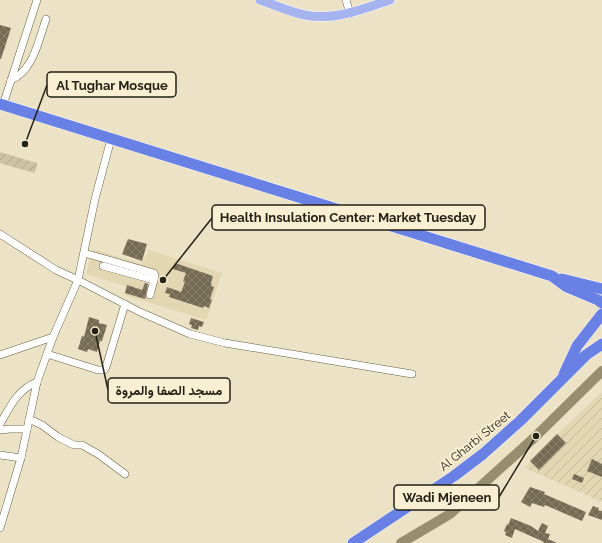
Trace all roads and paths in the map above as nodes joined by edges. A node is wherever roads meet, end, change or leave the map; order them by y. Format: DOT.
graph roads {
  1 [pos="37,0"];
  2 [pos="260,0"];
  3 [pos="278,0"];
  4 [pos="374,0"];
  5 [pos="390,0"];
  6 [pos="348,7"];
  7 [pos="46,20"];
  8 [pos="11,80"];
  9 [pos="1,104"];
  10 [pos="111,139"];
  11 [pos="0,234"];
  12 [pos="84,253"];
  13 [pos="103,266"];
  14 [pos="552,276"];
  15 [pos="78,280"];
  16 [pos="154,280"];
  17 [pos="602,289"];
  18 [pos="150,295"];
  19 [pos="602,303"];
  20 [pos="125,304"];
  21 [pos="602,314"];
  22 [pos="53,337"];
  23 [pos="602,344"];
  24 [pos="47,354"];
  25 [pos="0,355"];
  26 [pos="412,374"];
  27 [pos="563,378"];
  28 [pos="37,382"];
  29 [pos="29,419"];
  30 [pos="0,424"];
  31 [pos="27,429"];
  32 [pos="0,430"];
  33 [pos="0,455"];
  34 [pos="21,458"];
  35 [pos="125,474"];
  36 [pos="0,528"];
  37 [pos="353,543"];
  1 -- 8 [label="lane"];
  2 -- 6 [label="main road"];
  3 -- 6 [label="main road"];
  4 -- 6 [label="main road"];
  5 -- 6 [label="main road"];
  7 -- 8 [label="lane"];
  8 -- 9 [label="lane"];
  9 -- 10 [label="highway"];
  10 -- 12 [label="lane"];
  10 -- 14 [label="highway"];
  11 -- 15 [label="lane"];
  12 -- 15 [label="lane"];
  12 -- 16 [label="lane"];
  13 -- 16 [label="lane"];
  14 -- 17 [label="highway"];
  14 -- 19 [label="highway"];
  15 -- 20 [label="lane"];
  15 -- 22 [label="lane"];
  16 -- 18 [label="lane"];
  20 -- 24 [label="lane"];
  20 -- 26 [label="lane"];
  21 -- 27 [label="highway"];
  22 -- 24 [label="lane"];
  22 -- 25 [label="lane"];
  23 -- 27 [label="highway, Al Gharbi Street"];
  24 -- 28 [label="lane"];
  27 -- 37 [label="highway, Al Gharbi Street"];
  28 -- 29 [label="lane"];
  28 -- 30 [label="lane"];
  29 -- 31 [label="lane"];
  29 -- 35 [label="lane"];
  31 -- 32 [label="lane"];
  31 -- 34 [label="lane"];
  33 -- 34 [label="lane"];
  34 -- 36 [label="lane"];
}
